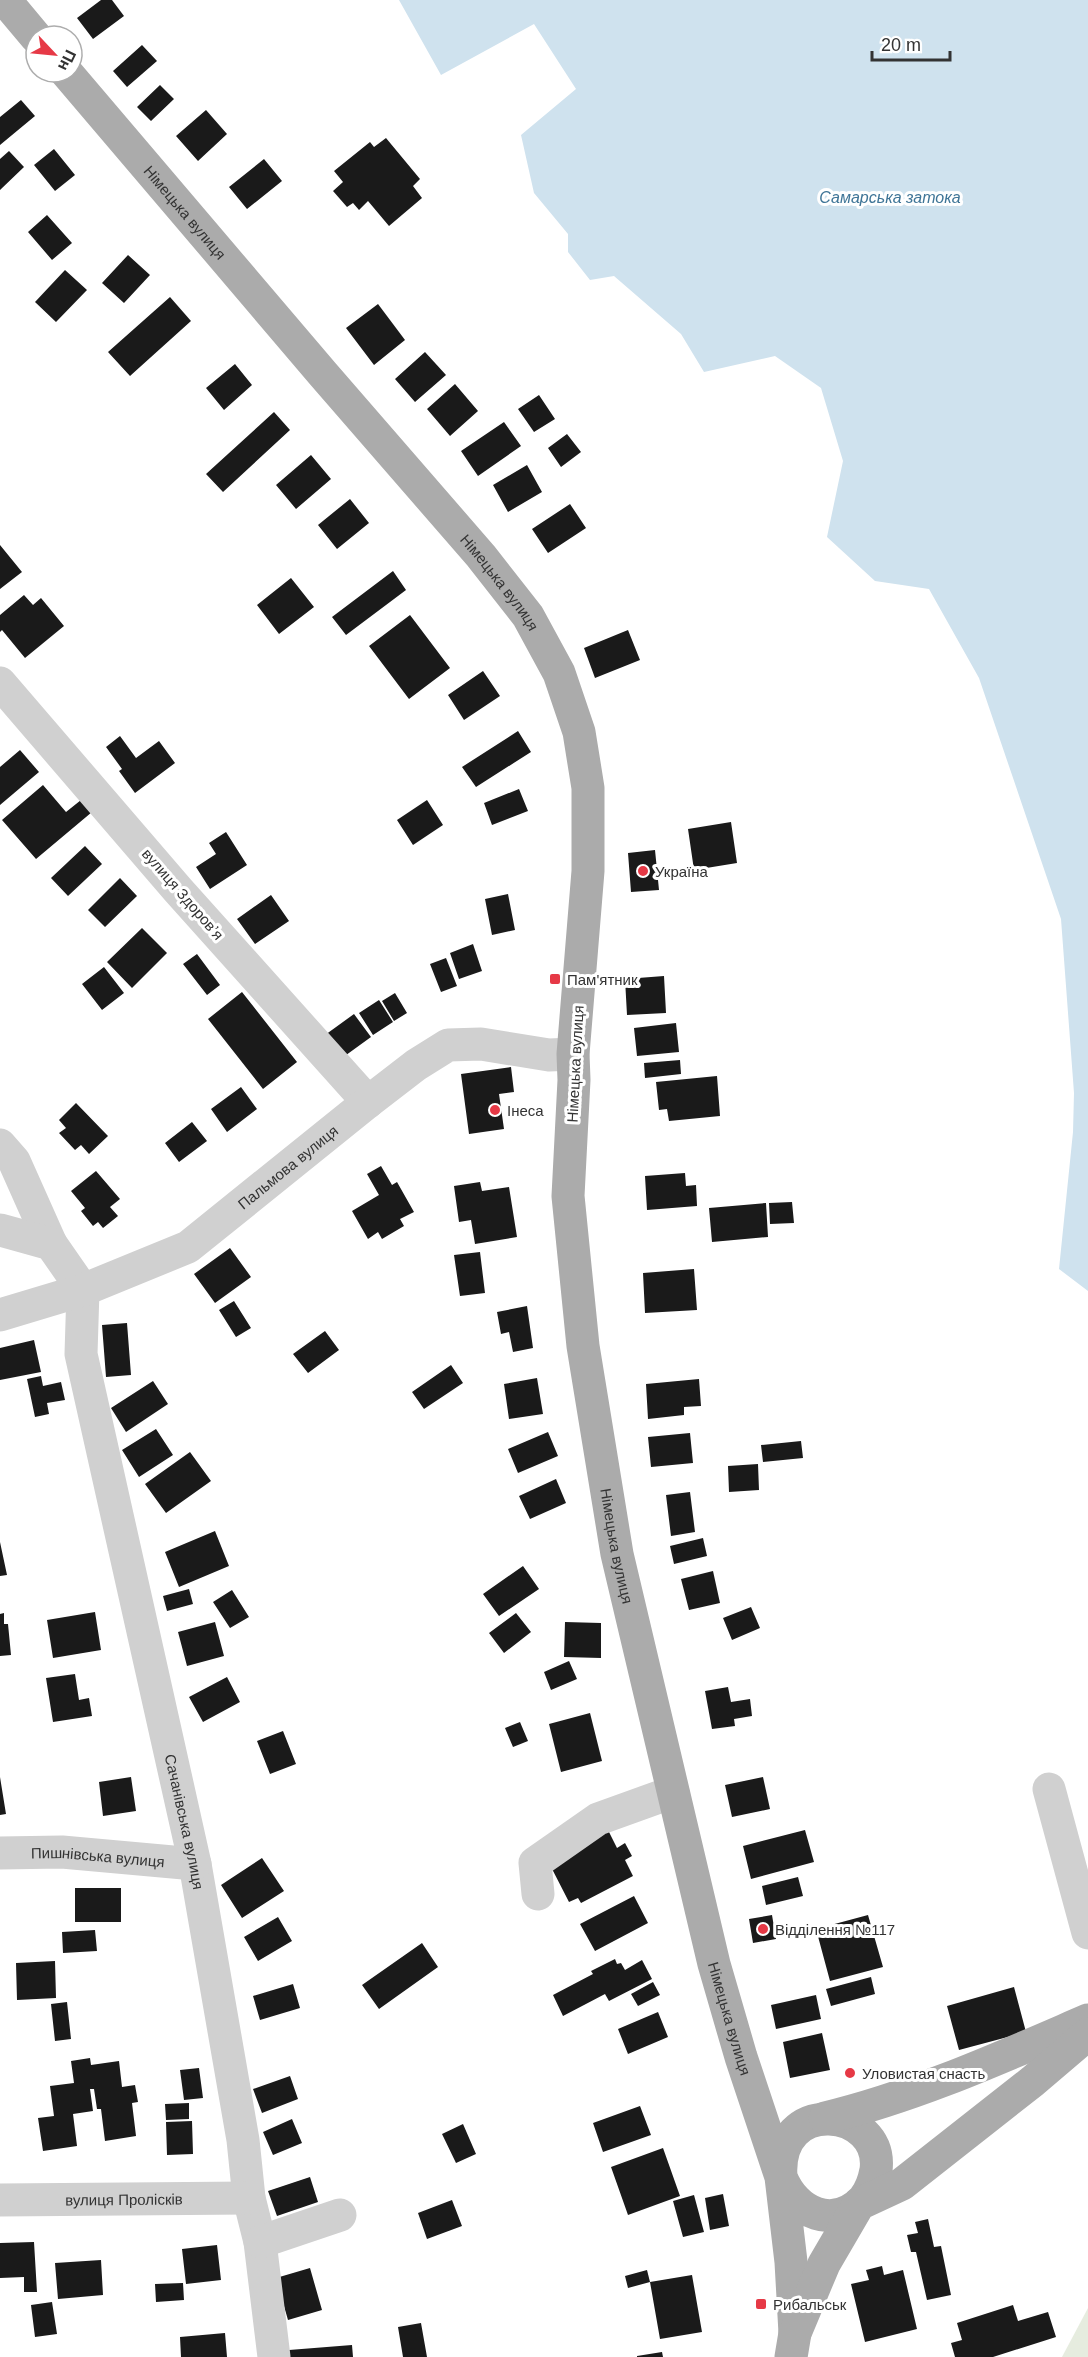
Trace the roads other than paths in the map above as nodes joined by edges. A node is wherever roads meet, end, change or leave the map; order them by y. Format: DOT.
graph roads {
  1 [pos="5,0"];
  2 [pos="25,24"];
  3 [pos="76,84"];
  4 [pos="0,683"];
  5 [pos="573,1054"];
  6 [pos="368,1102"];
  7 [pos="0,1145"];
  8 [pos="0,1230"];
  9 [pos="51,1244"];
  10 [pos="83,1290"];
  11 [pos="0,1315"];
  12 [pos="1049,1789"];
  13 [pos="673,1792"];
  14 [pos="0,1853"];
  15 [pos="195,1864"];
  16 [pos="538,1894"];
  17 [pos="1087,1927"];
  18 [pos="1088,2020"];
  19 [pos="1088,2034"];
  20 [pos="754,2094"];
  21 [pos="826,2118"];
  22 [pos="780,2177"];
  23 [pos="249,2198"];
  24 [pos="0,2200"];
  25 [pos="858,2204"];
  26 [pos="340,2215"];
  27 [pos="260,2242"];
  28 [pos="793,2345"];
  29 [pos="274,2357"];
  1 -- 2 [label="main road"];
  3 -- 5 [label="main road, Німецька вулиця"];
  4 -- 6 [label="street, вулиця Здоровʼя"];
  5 -- 6 [label="street, Пальмова вулиця"];
  5 -- 13 [label="main road, Німецька вулиця"];
  6 -- 10 [label="street, Пальмова вулиця"];
  7 -- 9 [label="street"];
  8 -- 9 [label="street"];
  9 -- 10 [label="street"];
  10 -- 11 [label="street, Пальмова вулиця"];
  10 -- 15 [label="street, Сачанівська вулиця"];
  12 -- 17 [label="street"];
  13 -- 16 [label="street"];
  13 -- 20 [label="main road, Німецька вулиця"];
  14 -- 15 [label="street, Пишнівська вулиця"];
  15 -- 23 [label="street, Сачанівська вулиця"];
  18 -- 21 [label="main road"];
  19 -- 25 [label="main road"];
  20 -- 21 [label="main road"];
  20 -- 22 [label="main road, Німецька вулиця"];
  21 -- 22 [label="main road"];
  21 -- 25 [label="main road"];
  22 -- 25 [label="main road"];
  22 -- 28 [label="main road"];
  23 -- 24 [label="street, вулиця Пролісків"];
  23 -- 27 [label="street, Сачанівська вулиця"];
  25 -- 28 [label="main road"];
  26 -- 27 [label="street"];
  27 -- 29 [label="street, Сачанівська вулиця"];
}
